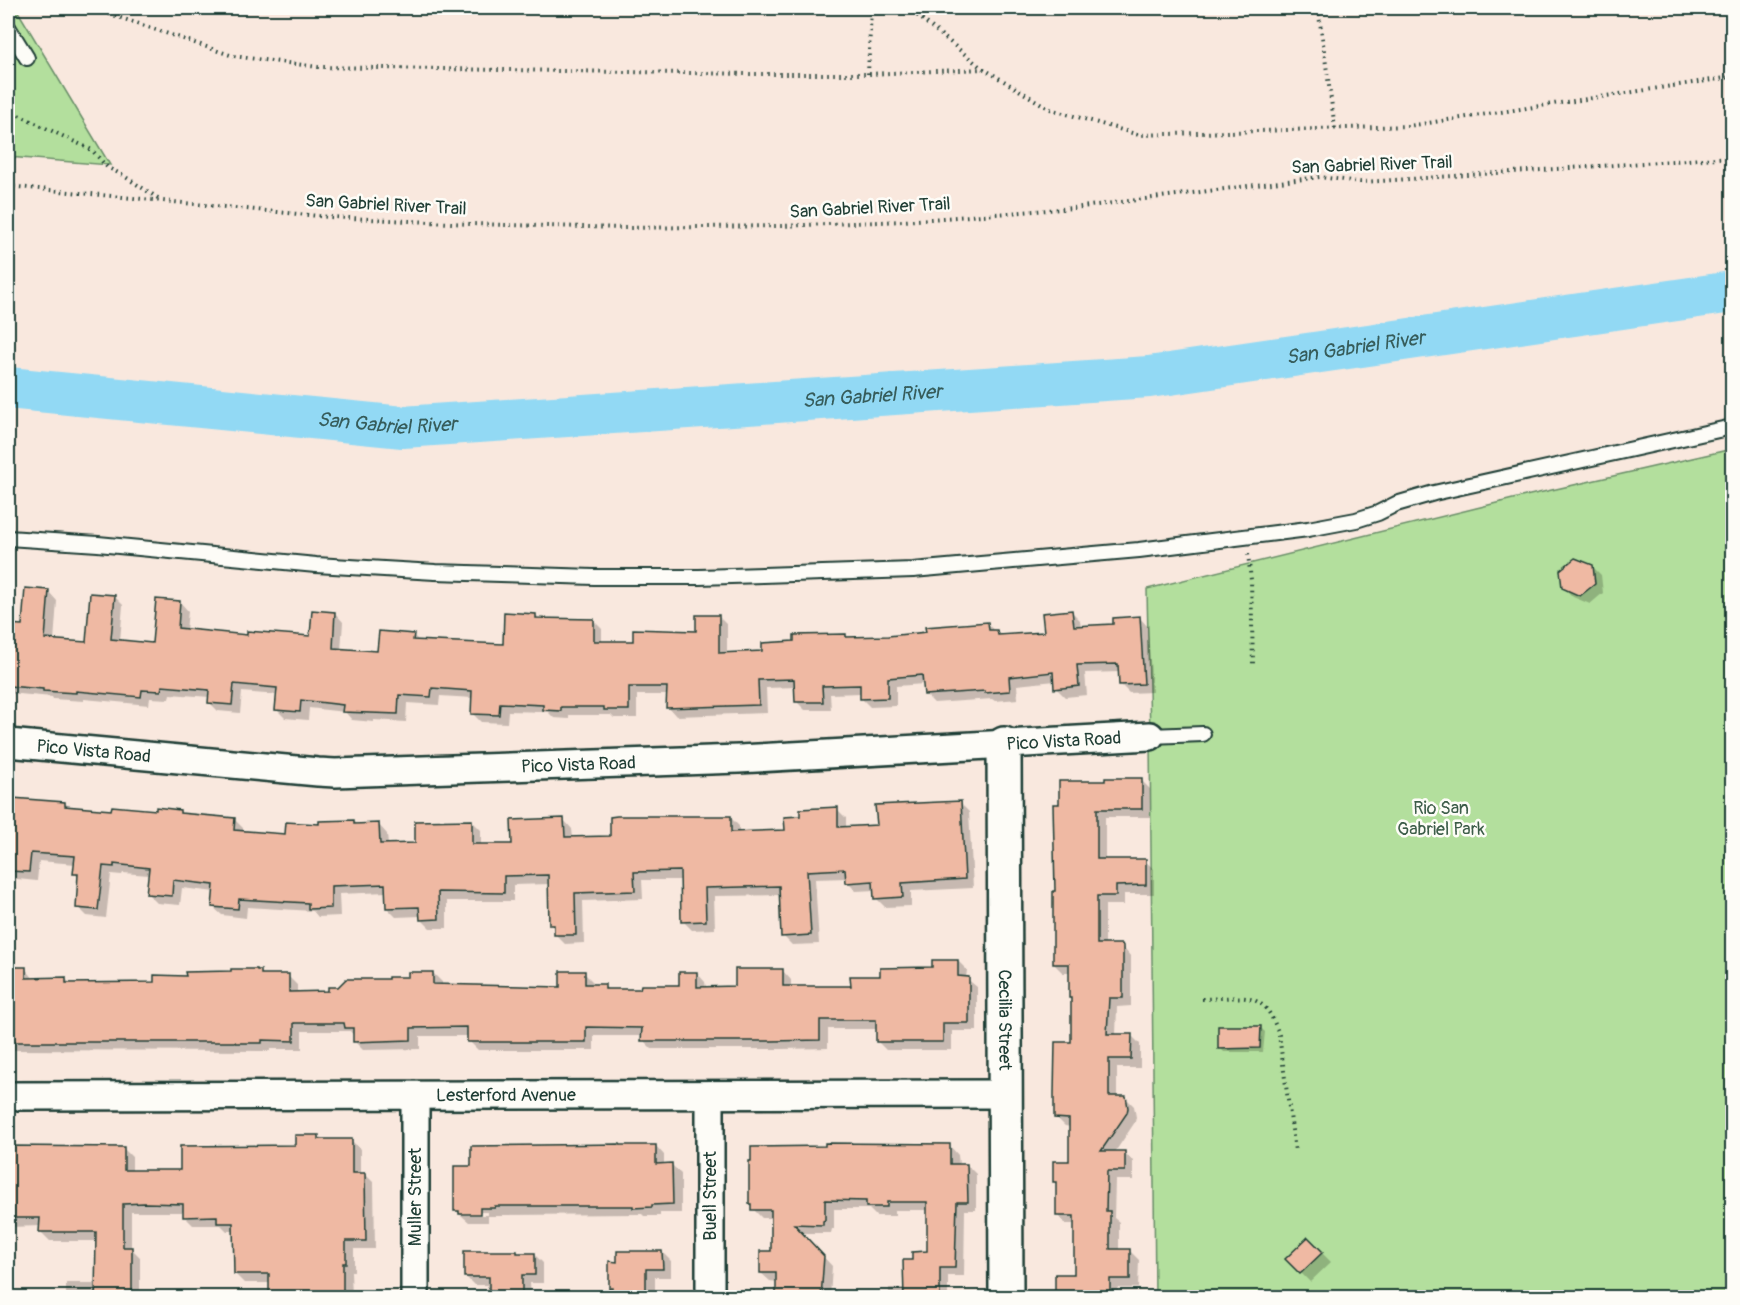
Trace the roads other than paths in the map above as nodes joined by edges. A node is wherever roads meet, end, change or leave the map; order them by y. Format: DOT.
graph roads {
  1 [pos="8,27"];
  2 [pos="27,58"];
  3 [pos="1732,427"];
  4 [pos="8,538"];
  5 [pos="1203,734"];
  6 [pos="1150,736"];
  7 [pos="8,743"];
  8 [pos="1004,744"];
  9 [pos="1005,1094"];
  10 [pos="710,1095"];
  11 [pos="8,1096"];
  12 [pos="415,1096"];
  13 [pos="416,1298"];
  14 [pos="710,1298"];
  15 [pos="1006,1298"];
  1 -- 2 [label="lane"];
  3 -- 4 [label="lane"];
  5 -- 6 [label="lane"];
  6 -- 8 [label="street, Pico Vista Road"];
  7 -- 8 [label="street, Pico Vista Road"];
  8 -- 9 [label="street, Cecilia Street"];
  9 -- 10 [label="street, Lesterford Avenue"];
  9 -- 15 [label="street, Cecilia Street"];
  10 -- 12 [label="street, Lesterford Avenue"];
  10 -- 14 [label="street, Buell Street"];
  11 -- 12 [label="street, Lesterford Avenue"];
  12 -- 13 [label="street, Muller Street"];
}
